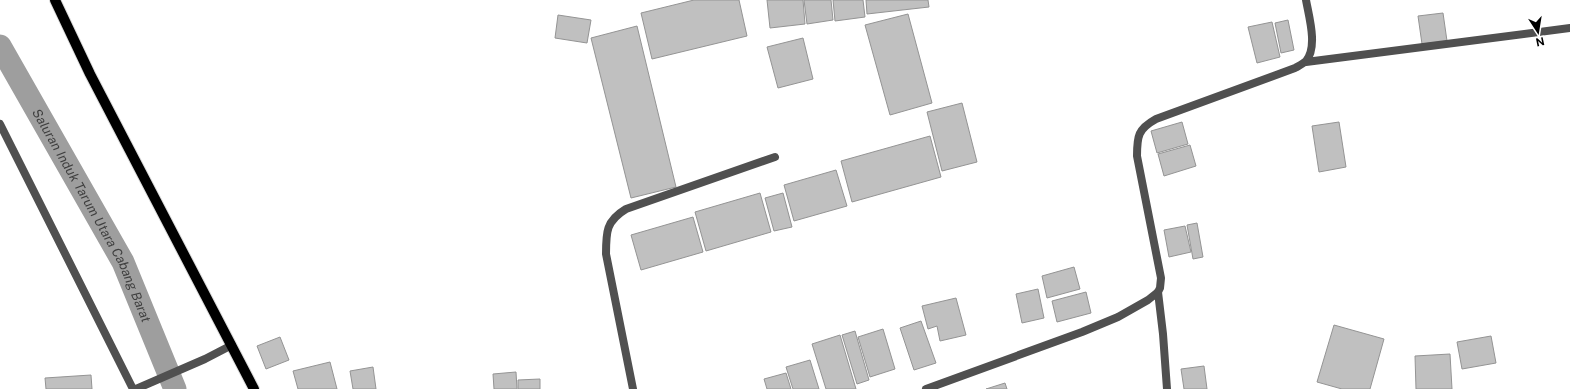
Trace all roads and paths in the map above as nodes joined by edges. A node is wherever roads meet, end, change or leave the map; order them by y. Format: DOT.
graph roads {
  1 [pos="55,0"];
  2 [pos="1306,0"];
  3 [pos="1570,28"];
  4 [pos="1306,62"];
  5 [pos="0,124"];
  6 [pos="775,157"];
  7 [pos="1158,292"];
  8 [pos="232,345"];
  9 [pos="134,389"];
  10 [pos="254,389"];
  11 [pos="633,389"];
  12 [pos="926,389"];
  13 [pos="1167,389"];
  1 -- 8 [label="main road"];
  2 -- 4 [label="street"];
  3 -- 4 [label="street"];
  4 -- 7 [label="street"];
  5 -- 9 [label="street"];
  6 -- 11 [label="street"];
  7 -- 12 [label="street"];
  7 -- 13 [label="street"];
  8 -- 9 [label="street"];
  8 -- 10 [label="main road"];
}
